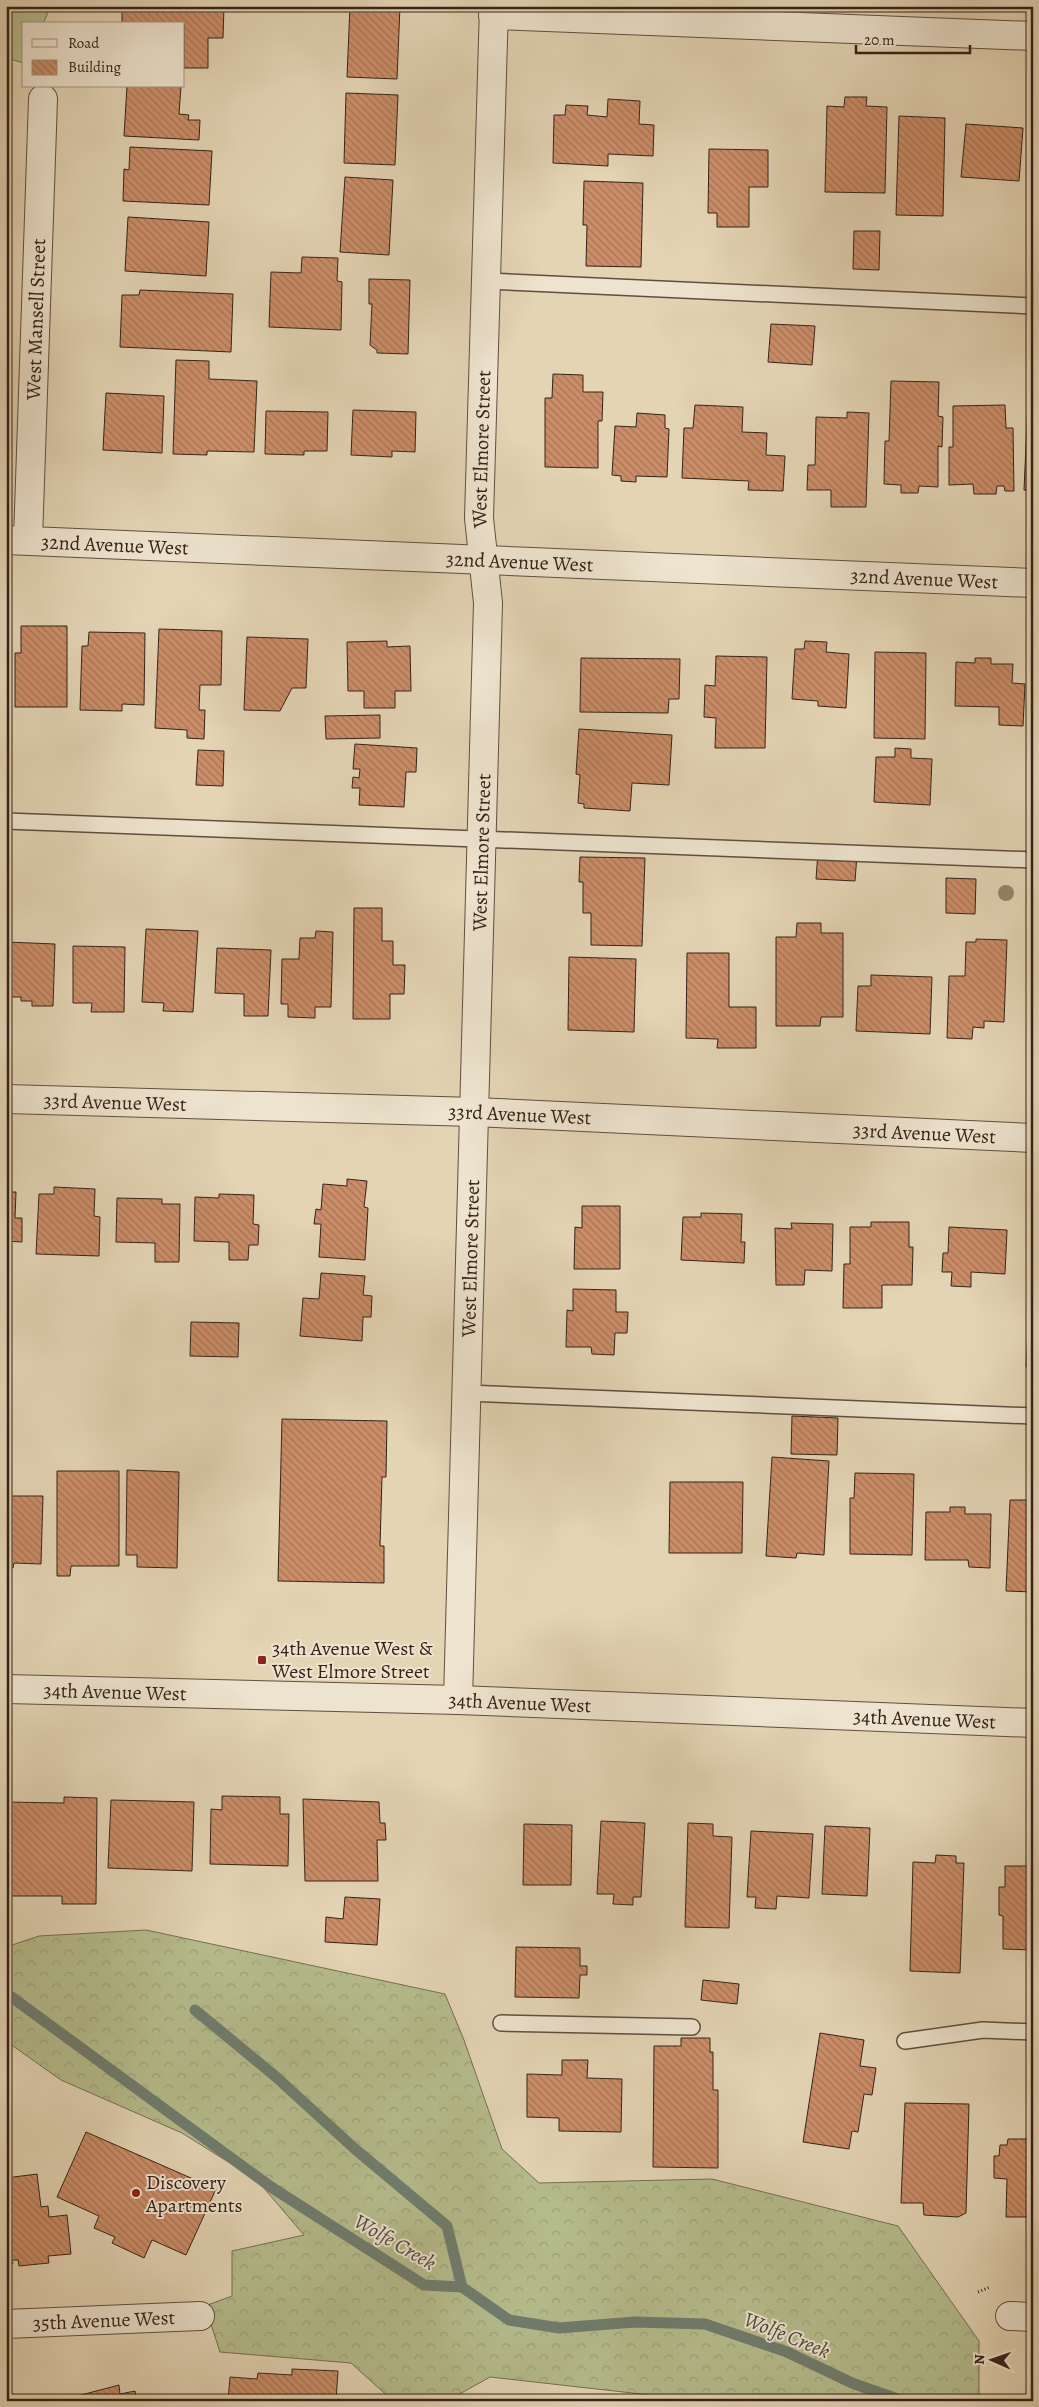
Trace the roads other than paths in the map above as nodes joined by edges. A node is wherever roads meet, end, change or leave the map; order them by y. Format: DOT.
graph roads {
  1 [pos="493,11"];
  2 [pos="1033,36"];
  3 [pos="43,99"];
  4 [pos="487,280"];
  5 [pos="1033,306"];
  6 [pos="17,540"];
  7 [pos="483,558"];
  8 [pos="1033,583"];
  9 [pos="6,821"];
  10 [pos="482,840"];
  11 [pos="1033,860"];
  12 [pos="6,1099"];
  13 [pos="474,1112"];
  14 [pos="1033,1138"];
  15 [pos="467,1393"];
  16 [pos="1033,1416"];
  17 [pos="6,1689"];
  18 [pos="458,1700"];
  19 [pos="1033,1723"];
  20 [pos="501,2022"];
  21 [pos="692,2028"];
  22 [pos="1033,2032"];
  23 [pos="905,2041"];
  24 [pos="200,2316"];
  25 [pos="6,2324"];
  1 -- 2 [label="street"];
  1 -- 4 [label="street, West Elmore Street"];
  3 -- 6 [label="street, West Mansell Street"];
  4 -- 5 [label="lane"];
  4 -- 7 [label="street, West Elmore Street"];
  6 -- 7 [label="street, 32nd Avenue West"];
  7 -- 8 [label="street, 32nd Avenue West"];
  7 -- 10 [label="street, West Elmore Street"];
  9 -- 10 [label="lane"];
  10 -- 11 [label="lane"];
  10 -- 13 [label="street, West Elmore Street"];
  12 -- 13 [label="street, 33rd Avenue West"];
  13 -- 14 [label="street, 33rd Avenue West"];
  13 -- 15 [label="street, West Elmore Street"];
  15 -- 16 [label="lane"];
  15 -- 18 [label="street, West Elmore Street"];
  17 -- 18 [label="street, 34th Avenue West"];
  18 -- 19 [label="street, 34th Avenue West"];
  20 -- 21 [label="lane"];
  22 -- 23 [label="lane"];
  24 -- 25 [label="street, 35th Avenue West"];
}
